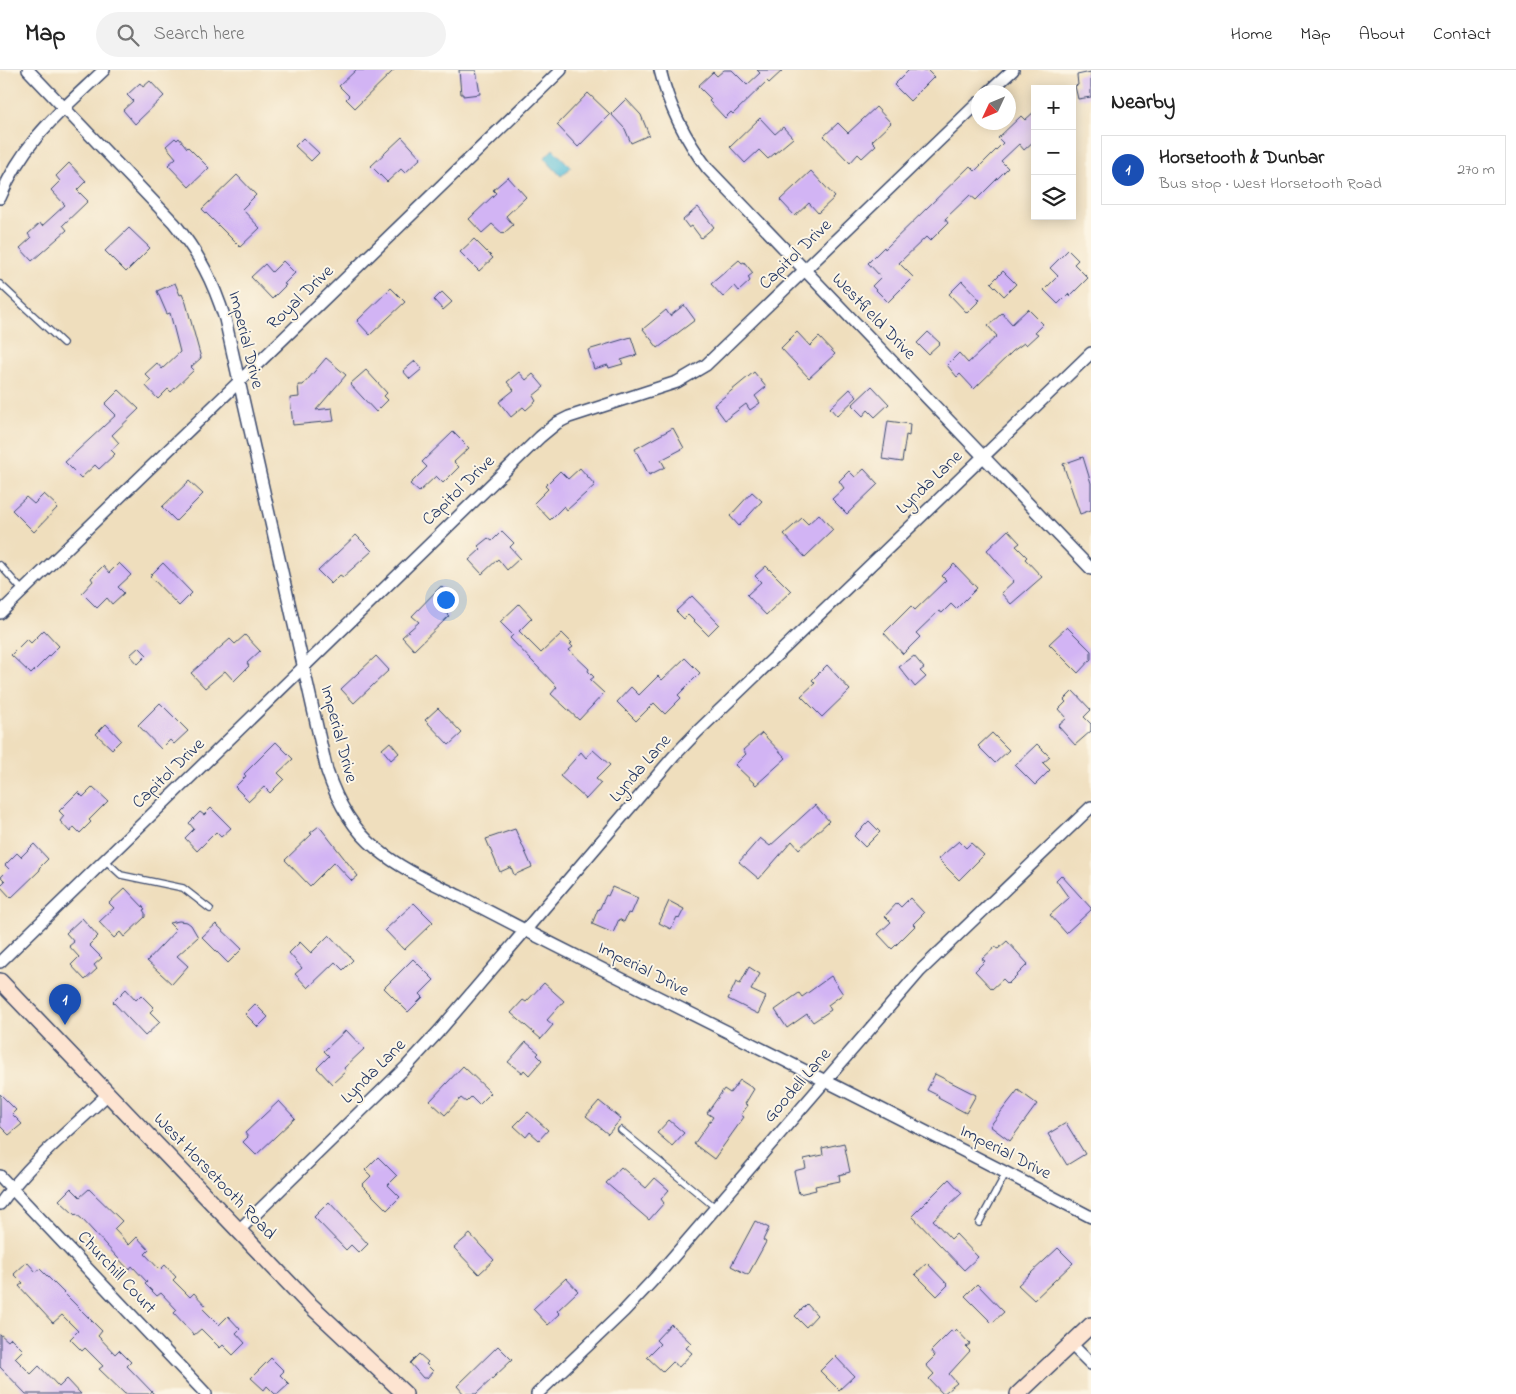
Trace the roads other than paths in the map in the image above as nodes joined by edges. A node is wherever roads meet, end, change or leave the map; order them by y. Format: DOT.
graph roads {
  1 [pos="28,70"];
  2 [pos="104,70"];
  3 [pos="561,70"];
  4 [pos="660,70"];
  5 [pos="1013,70"];
  6 [pos="997,85"];
  7 [pos="64,108"];
  8 [pos="971,110"];
  9 [pos="0,198"];
  10 [pos="805,270"];
  11 [pos="0,284"];
  12 [pos="63,343"];
  13 [pos="1091,353"];
  14 [pos="239,382"];
  15 [pos="983,456"];
  16 [pos="0,565"];
  17 [pos="1091,569"];
  18 [pos="23,591"];
  19 [pos="0,613"];
  20 [pos="303,668"];
  21 [pos="1091,806"];
  22 [pos="105,860"];
  23 [pos="210,909"];
  24 [pos="525,930"];
  25 [pos="0,962"];
  26 [pos="0,981"];
  27 [pos="825,1081"];
  28 [pos="108,1094"];
  29 [pos="621,1130"];
  30 [pos="1006,1173"];
  31 [pos="0,1176"];
  32 [pos="12,1188"];
  33 [pos="0,1204"];
  34 [pos="716,1208"];
  35 [pos="1091,1217"];
  36 [pos="979,1223"];
  37 [pos="239,1230"];
  38 [pos="1091,1325"];
  39 [pos="1071,1344"];
  40 [pos="1091,1364"];
  41 [pos="206,1394"];
  42 [pos="405,1394"];
  43 [pos="537,1394"];
  44 [pos="1018,1394"];
  1 -- 7 [label="street, Imperial Drive"];
  2 -- 7 [label="street"];
  3 -- 14 [label="street, Royal Drive"];
  4 -- 10 [label="street, Westfield Drive"];
  5 -- 6 [label="street"];
  7 -- 9 [label="street"];
  7 -- 14 [label="street, Imperial Drive"];
  8 -- 10 [label="street, Capitol Drive"];
  10 -- 15 [label="street, Westfield Drive"];
  10 -- 20 [label="street, Capitol Drive"];
  11 -- 12 [label="lane"];
  13 -- 15 [label="street, Lynda Lane"];
  14 -- 18 [label="street, Royal Drive"];
  14 -- 20 [label="street, Imperial Drive"];
  15 -- 17 [label="street, Westfield Drive"];
  15 -- 24 [label="street, Lynda Lane"];
  16 -- 18 [label="lane"];
  18 -- 19 [label="street, Royal Drive"];
  20 -- 22 [label="street, Capitol Drive"];
  20 -- 24 [label="street, Imperial Drive"];
  21 -- 27 [label="street, Goodell Lane"];
  22 -- 23 [label="lane"];
  22 -- 25 [label="street, Capitol Drive"];
  24 -- 27 [label="street, Imperial Drive"];
  24 -- 37 [label="street, Lynda Lane"];
  26 -- 28 [label="main road, West Horsetooth Road"];
  27 -- 30 [label="street, Imperial Drive"];
  27 -- 34 [label="street, Goodell Lane"];
  28 -- 32 [label="street"];
  28 -- 37 [label="main road, West Horsetooth Road"];
  29 -- 34 [label="lane"];
  30 -- 35 [label="street, Imperial Drive"];
  30 -- 36 [label="lane"];
  31 -- 32 [label="street, Churchill Court"];
  32 -- 33 [label="street"];
  32 -- 41 [label="street, Churchill Court"];
  34 -- 43 [label="street, Goodell Lane"];
  37 -- 42 [label="main road, West Horsetooth Road"];
  38 -- 39 [label="main road"];
  39 -- 40 [label="street"];
  39 -- 44 [label="main road"];
}
